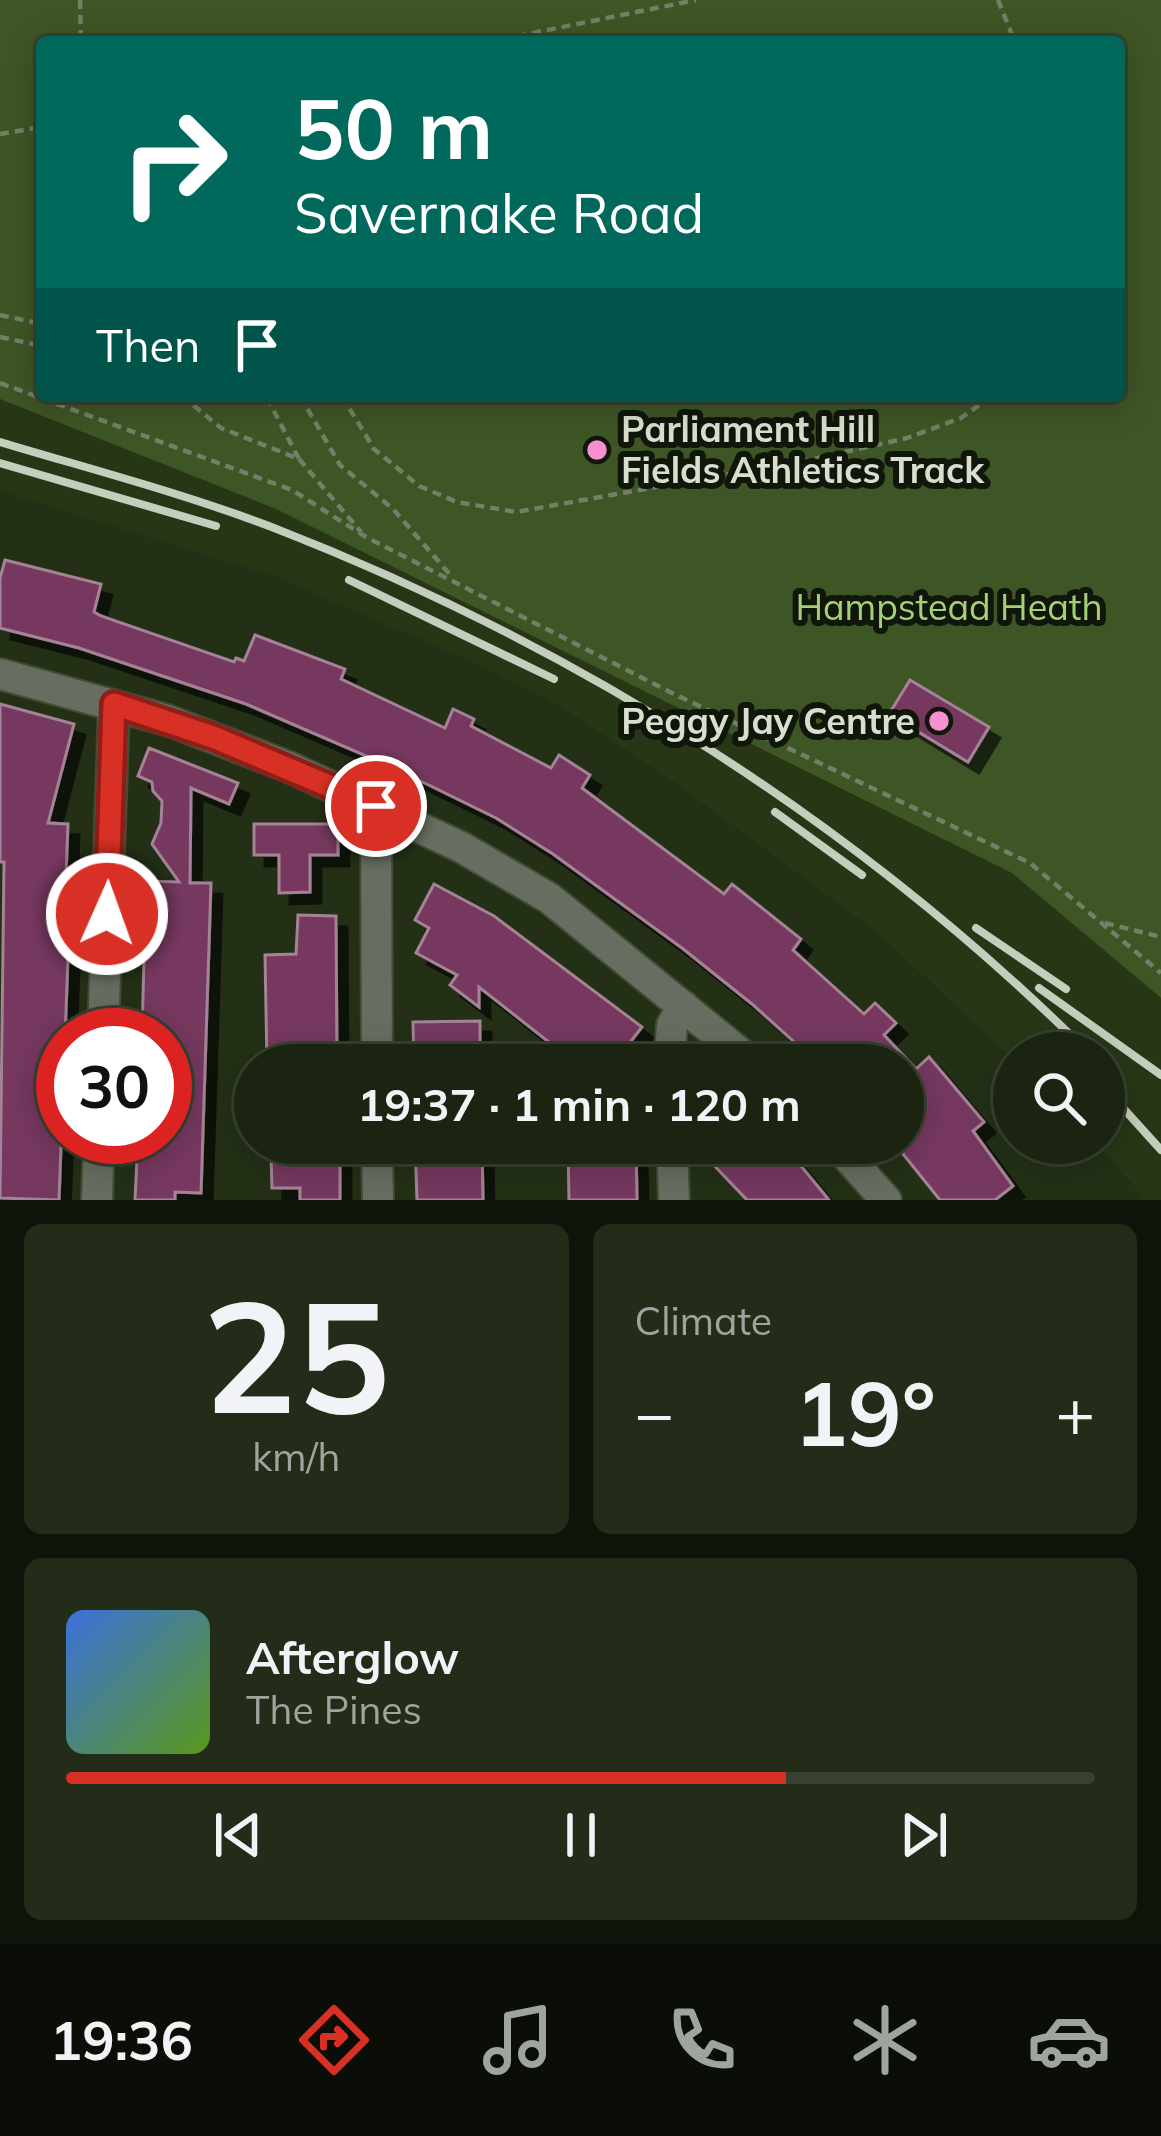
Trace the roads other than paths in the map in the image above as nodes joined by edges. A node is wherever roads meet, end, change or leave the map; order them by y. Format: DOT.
graph roads {
  1 [pos="0,674"];
  2 [pos="114,704"];
  3 [pos="376,806"];
  4 [pos="683,1006"];
  5 [pos="104,1008"];
  6 [pos="377,1044"];
  7 [pos="671,1044"];
  8 [pos="729,1044"];
  9 [pos="98,1164"];
  10 [pos="377,1164"];
  11 [pos="673,1164"];
  12 [pos="854,1164"];
  13 [pos="97,1200"];
  14 [pos="378,1200"];
  15 [pos="674,1200"];
  16 [pos="886,1200"];
  1 -- 2 [label="street"];
  2 -- 3 [label="street"];
  2 -- 5 [label="street"];
  3 -- 4 [label="street"];
  3 -- 6 [label="street"];
  4 -- 7 [label="street"];
  4 -- 8 [label="street"];
  9 -- 13 [label="street"];
  10 -- 14 [label="street"];
  11 -- 15 [label="street"];
  12 -- 16 [label="street"];
}
